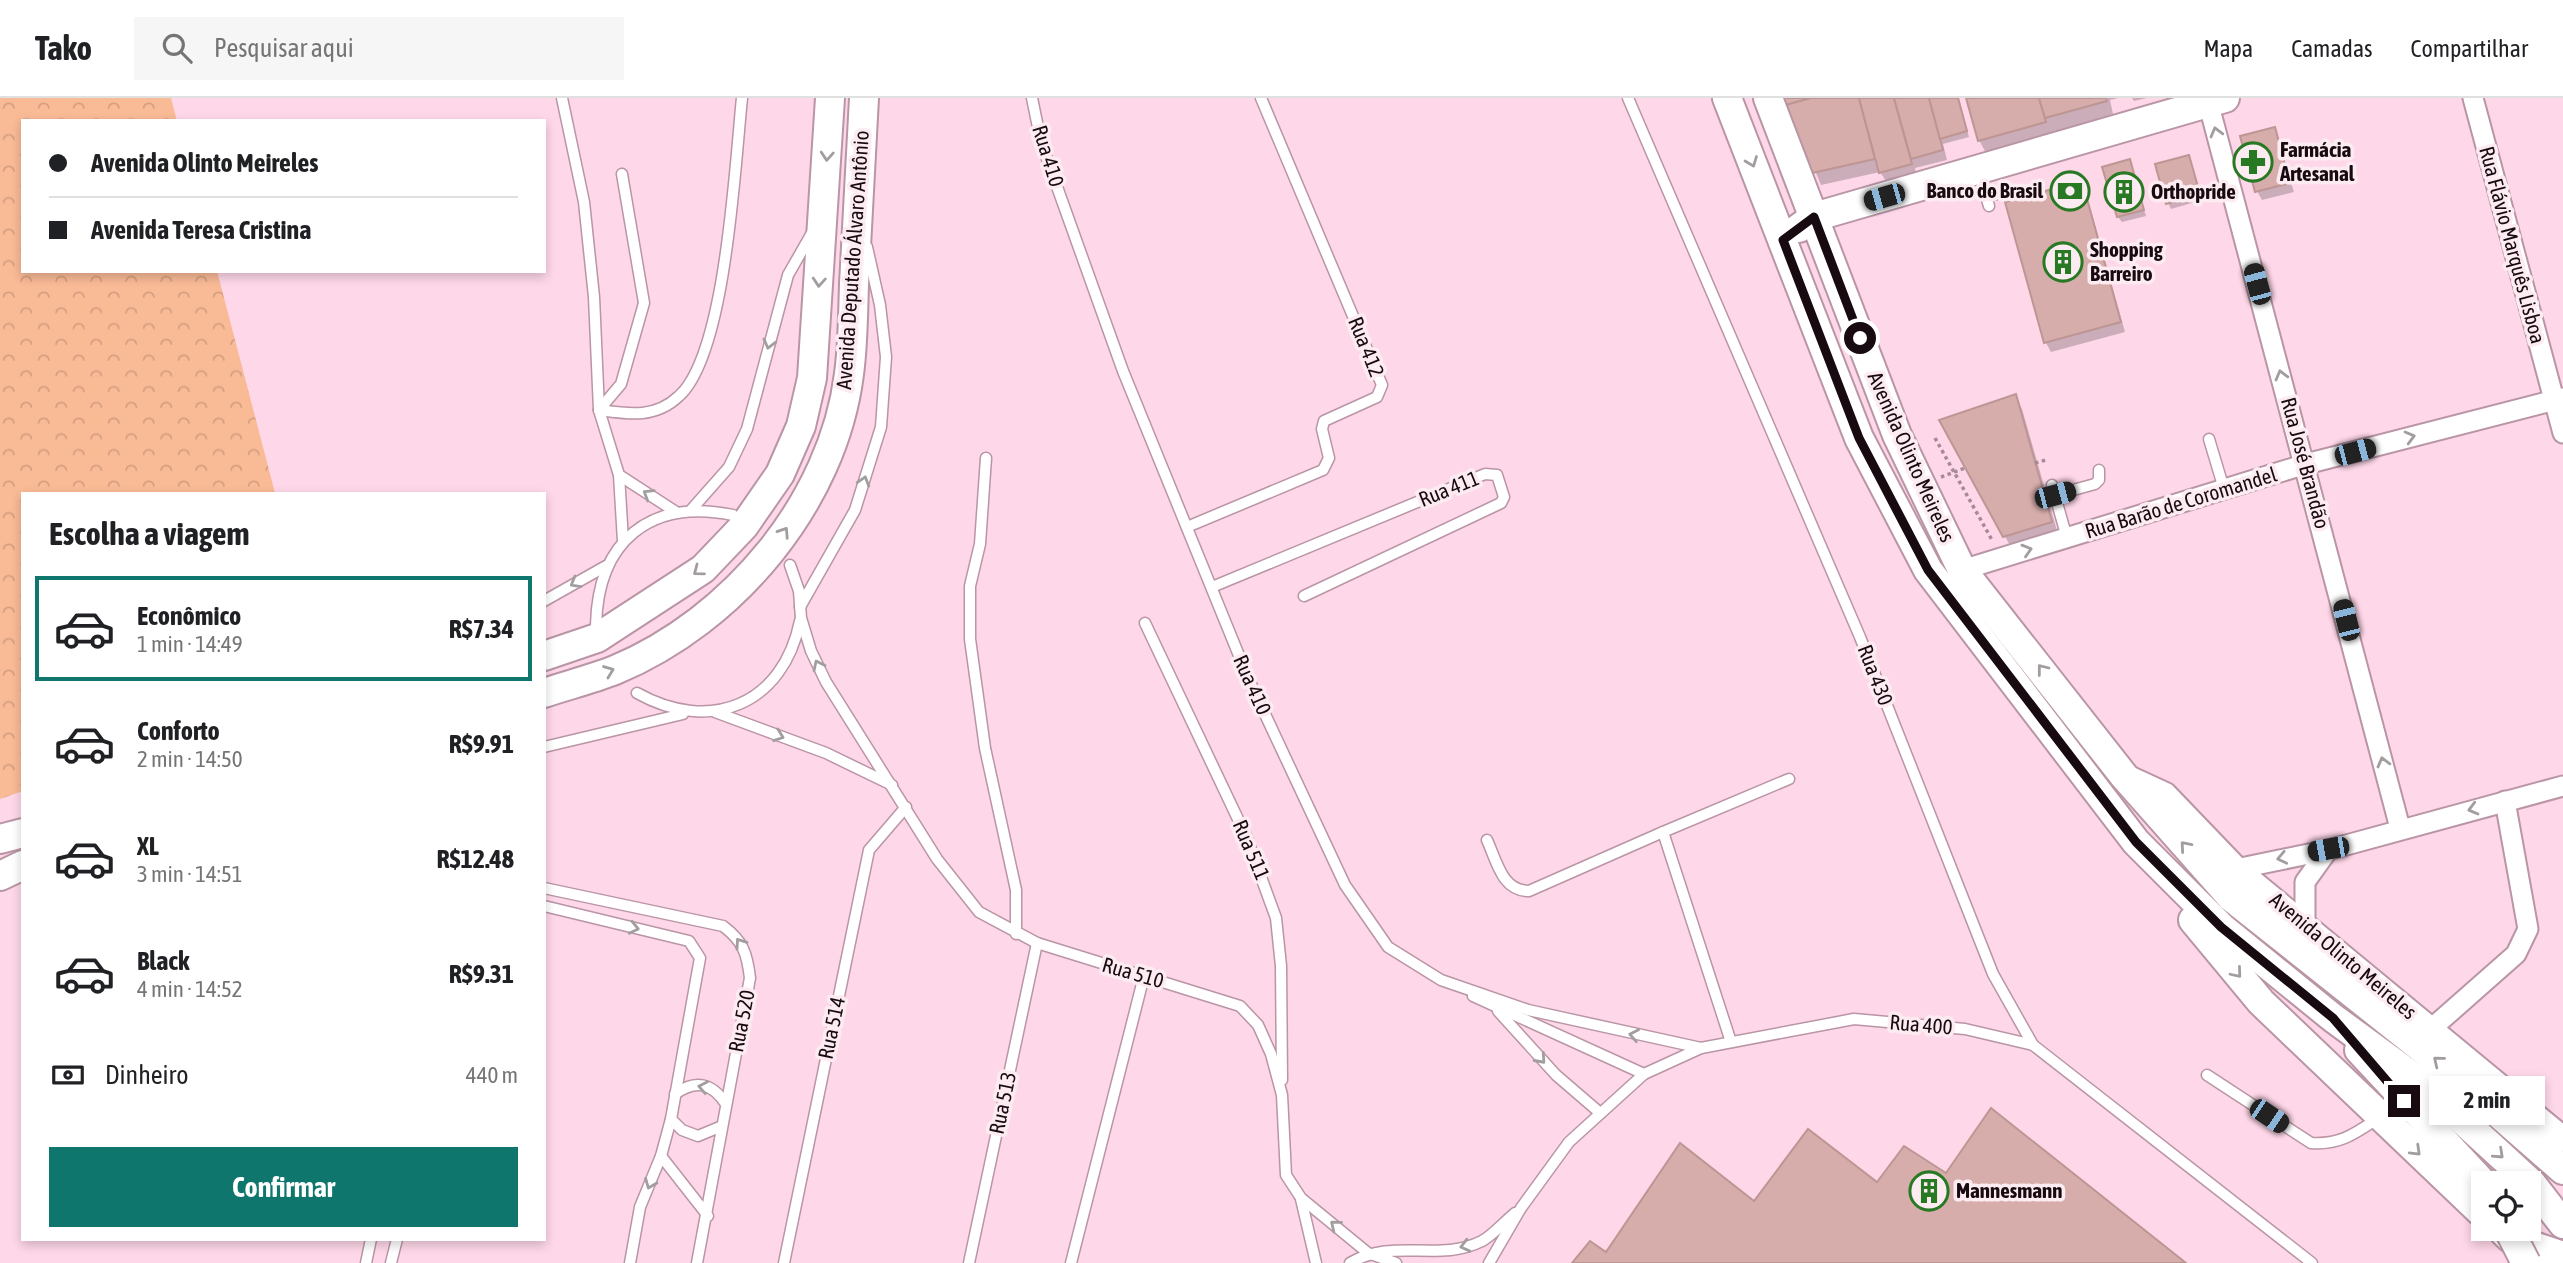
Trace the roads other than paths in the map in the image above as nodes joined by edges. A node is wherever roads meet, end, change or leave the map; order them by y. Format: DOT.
graph roads {
  1 [pos="562,98"];
  2 [pos="742,98"];
  3 [pos="830,98"];
  4 [pos="864,98"];
  5 [pos="1032,98"];
  6 [pos="1261,98"];
  7 [pos="1628,98"];
  8 [pos="1727,98"];
  9 [pos="1768,98"];
  10 [pos="2473,98"];
  11 [pos="2213,100"];
  12 [pos="1978,170"];
  13 [pos="622,174"];
  14 [pos="1989,206"];
  15 [pos="858,209"];
  16 [pos="823,214"];
  17 [pos="1814,217"];
  18 [pos="1783,240"];
  19 [pos="2558,399"];
  20 [pos="599,410"];
  21 [pos="2563,433"];
  22 [pos="2208,439"];
  23 [pos="986,458"];
  24 [pos="2306,464"];
  25 [pos="2099,470"];
  26 [pos="619,475"];
  27 [pos="2224,489"];
  28 [pos="691,510"];
  29 [pos="676,512"];
  30 [pos="733,515"];
  31 [pos="1186,527"];
  32 [pos="2067,538"];
  33 [pos="623,541"];
  34 [pos="790,565"];
  35 [pos="606,566"];
  36 [pos="1962,569"];
  37 [pos="1212,587"];
  38 [pos="1304,596"];
  39 [pos="546,600"];
  40 [pos="800,612"];
  41 [pos="1145,623"];
  42 [pos="596,625"];
  43 [pos="546,655"];
  44 [pos="546,692"];
  45 [pos="637,693"];
  46 [pos="715,712"];
  47 [pos="687,713"];
  48 [pos="546,747"];
  49 [pos="2124,776"];
  50 [pos="1789,779"];
  51 [pos="893,785"];
  52 [pos="2563,786"];
  53 [pos="2505,801"];
  54 [pos="906,807"];
  55 [pos="2400,828"];
  56 [pos="1663,832"];
  57 [pos="21,834"];
  58 [pos="0,839"];
  59 [pos="1487,840"];
  60 [pos="2136,842"];
  61 [pos="2328,849"];
  62 [pos="21,866"];
  63 [pos="2236,869"];
  64 [pos="0,876"];
  65 [pos="546,888"];
  66 [pos="584,895"];
  67 [pos="609,901"];
  68 [pos="546,907"];
  69 [pos="577,915"];
  70 [pos="603,921"];
  71 [pos="2305,925"];
  72 [pos="1016,934"];
  73 [pos="1037,943"];
  74 [pos="1144,976"];
  75 [pos="1441,980"];
  76 [pos="1496,1008"];
  77 [pos="2333,1018"];
  78 [pos="2431,1029"];
  79 [pos="1731,1042"];
  80 [pos="2033,1045"];
  81 [pos="1701,1048"];
  82 [pos="1644,1074"];
  83 [pos="2207,1075"];
  84 [pos="675,1094"];
  85 [pos="1282,1096"];
  86 [pos="726,1104"];
  87 [pos="1599,1112"];
  88 [pos="2381,1116"];
  89 [pos="671,1119"];
  90 [pos="722,1126"];
  91 [pos="2563,1139"];
  92 [pos="661,1156"];
  93 [pos="2563,1170"];
  94 [pos="2471,1171"];
  95 [pos="1301,1198"];
  96 [pos="2471,1202"];
  97 [pos="1521,1208"];
  98 [pos="708,1216"];
  99 [pos="2563,1224"];
  100 [pos="371,1241"];
  101 [pos="396,1241"];
  102 [pos="2515,1241"];
  103 [pos="2519,1241"];
  104 [pos="1368,1252"];
  105 [pos="2563,1256"];
  106 [pos="366,1263"];
  107 [pos="391,1263"];
  108 [pos="630,1263"];
  109 [pos="697,1263"];
  110 [pos="784,1263"];
  111 [pos="969,1263"];
  112 [pos="1071,1263"];
  113 [pos="1316,1263"];
  114 [pos="1350,1263"];
  115 [pos="1396,1263"];
  116 [pos="1489,1263"];
  117 [pos="2312,1263"];
  118 [pos="2526,1263"];
  1 -- 20 [label="lane"];
  2 -- 20 [label="lane"];
  3 -- 16 [label="main road, Avenida Deputado Álvaro Antônio, one-way"];
  4 -- 15 [label="main road, Avenida Deputado Álvaro Antônio"];
  5 -- 31 [label="lane, Rua 410"];
  6 -- 31 [label="lane, Rua 412"];
  7 -- 80 [label="lane, Rua 430"];
  8 -- 18 [label="main road, Avenida Olinto Meireles, one-way"];
  9 -- 17 [label="main road, Avenida Olinto Meireles"];
  10 -- 19 [label="street, Rua Flávio Marquês Lisboa"];
  11 -- 12 [label="main road"];
  24 -- 11 [label="street, Rua José Brandão, one-way"];
  12 -- 14 [label="lane"];
  12 -- 17 [label="main road"];
  13 -- 20 [label="lane"];
  40 -- 15 [label="lane, one-way"];
  44 -- 15 [label="main road, Avenida Deputado Álvaro Antônio, one-way"];
  16 -- 28 [label="lane, one-way"];
  16 -- 43 [label="main road, Avenida Deputado Álvaro Antônio, one-way"];
  17 -- 18 [label="main road"];
  17 -- 36 [label="main road, Avenida Olinto Meireles"];
  18 -- 60 [label="main road, Avenida Olinto Meireles"];
  19 -- 21 [label="street, Rua Flávio Marquês Lisboa"];
  24 -- 19 [label="street, Rua Barão de Coromandel, one-way"];
  20 -- 26 [label="lane"];
  22 -- 27 [label="lane"];
  23 -- 72 [label="lane"];
  24 -- 27 [label="street, Rua Barão de Coromandel"];
  55 -- 24 [label="street, Rua José Brandão, one-way"];
  25 -- 32 [label="lane"];
  29 -- 26 [label="lane, one-way"];
  26 -- 33 [label="lane"];
  27 -- 32 [label="street, Rua Barão de Coromandel"];
  28 -- 29 [label="lane"];
  28 -- 30 [label="lane"];
  29 -- 33 [label="lane"];
  31 -- 37 [label="lane, Rua 410"];
  36 -- 32 [label="street, Rua Barão de Coromandel, one-way"];
  33 -- 35 [label="lane"];
  34 -- 40 [label="lane, Rua 510"];
  35 -- 39 [label="lane, one-way"];
  35 -- 42 [label="lane"];
  49 -- 36 [label="main road, Avenida Olinto Meireles, one-way"];
  37 -- 38 [label="lane, Rua 411"];
  37 -- 75 [label="lane, Rua 410"];
  40 -- 46 [label="lane"];
  51 -- 40 [label="lane, Rua 510, one-way"];
  41 -- 85 [label="lane, Rua 511"];
  45 -- 47 [label="lane"];
  46 -- 47 [label="lane"];
  46 -- 51 [label="lane, one-way"];
  47 -- 48 [label="lane"];
  49 -- 63 [label="street, Avenida Olinto Meireles"];
  93 -- 49 [label="main road, Avenida Olinto Meireles, one-way"];
  50 -- 56 [label="lane"];
  51 -- 54 [label="lane, Rua 510"];
  52 -- 53 [label="street"];
  53 -- 55 [label="street, one-way"];
  53 -- 78 [label="street"];
  54 -- 72 [label="lane, Rua 510"];
  54 -- 110 [label="lane, Rua 514"];
  55 -- 61 [label="street"];
  56 -- 59 [label="lane"];
  56 -- 79 [label="lane"];
  57 -- 58 [label="main road"];
  60 -- 77 [label="main road, Avenida Olinto Meireles"];
  60 -- 88 [label="main road, Avenida Olinto Meireles, one-way"];
  61 -- 63 [label="street, one-way"];
  61 -- 71 [label="street"];
  62 -- 64 [label="main road"];
  63 -- 71 [label="street, Avenida Olinto Meireles"];
  65 -- 66 [label="lane, Rua 520"];
  66 -- 67 [label="lane, Rua 520"];
  66 -- 69 [label="lane"];
  67 -- 70 [label="lane"];
  86 -- 67 [label="lane, Rua 520, one-way"];
  68 -- 69 [label="lane"];
  69 -- 70 [label="lane"];
  70 -- 84 [label="lane, one-way"];
  71 -- 78 [label="street, Avenida Olinto Meireles"];
  72 -- 73 [label="lane, Rua 510"];
  73 -- 74 [label="lane, Rua 510"];
  73 -- 111 [label="lane, Rua 513"];
  74 -- 85 [label="lane, Rua 510"];
  74 -- 112 [label="lane"];
  75 -- 76 [label="lane"];
  81 -- 75 [label="lane, Rua 410, one-way"];
  76 -- 82 [label="lane"];
  76 -- 87 [label="lane, one-way"];
  77 -- 94 [label="main road"];
  77 -- 99 [label="main road, one-way"];
  78 -- 91 [label="street, Avenida Olinto Meireles"];
  79 -- 80 [label="lane, Rua 400"];
  79 -- 81 [label="lane, Rua 400"];
  80 -- 117 [label="lane, Rua 400"];
  81 -- 82 [label="lane, Rua 400"];
  82 -- 87 [label="lane, Rua 400"];
  83 -- 88 [label="lane"];
  86 -- 84 [label="lane, one-way"];
  84 -- 89 [label="lane"];
  85 -- 95 [label="lane, Rua 510"];
  86 -- 90 [label="lane, Rua 520"];
  87 -- 97 [label="lane, Rua 400"];
  88 -- 96 [label="main road, Avenida Olinto Meireles, one-way"];
  89 -- 90 [label="lane"];
  89 -- 92 [label="lane"];
  90 -- 98 [label="lane, Rua 520"];
  92 -- 98 [label="lane"];
  92 -- 108 [label="lane, one-way"];
  104 -- 95 [label="lane, Rua 510, one-way"];
  95 -- 113 [label="lane, Rua 510"];
  97 -- 104 [label="lane, one-way"];
  97 -- 116 [label="lane"];
  98 -- 109 [label="lane, Rua 520"];
  100 -- 106 [label="lane"];
  101 -- 107 [label="lane"];
  102 -- 118 [label="main road, bridge"];
  103 -- 105 [label="main road"];
  104 -- 114 [label="lane"];
  104 -- 115 [label="lane, Rua 510"];
}
